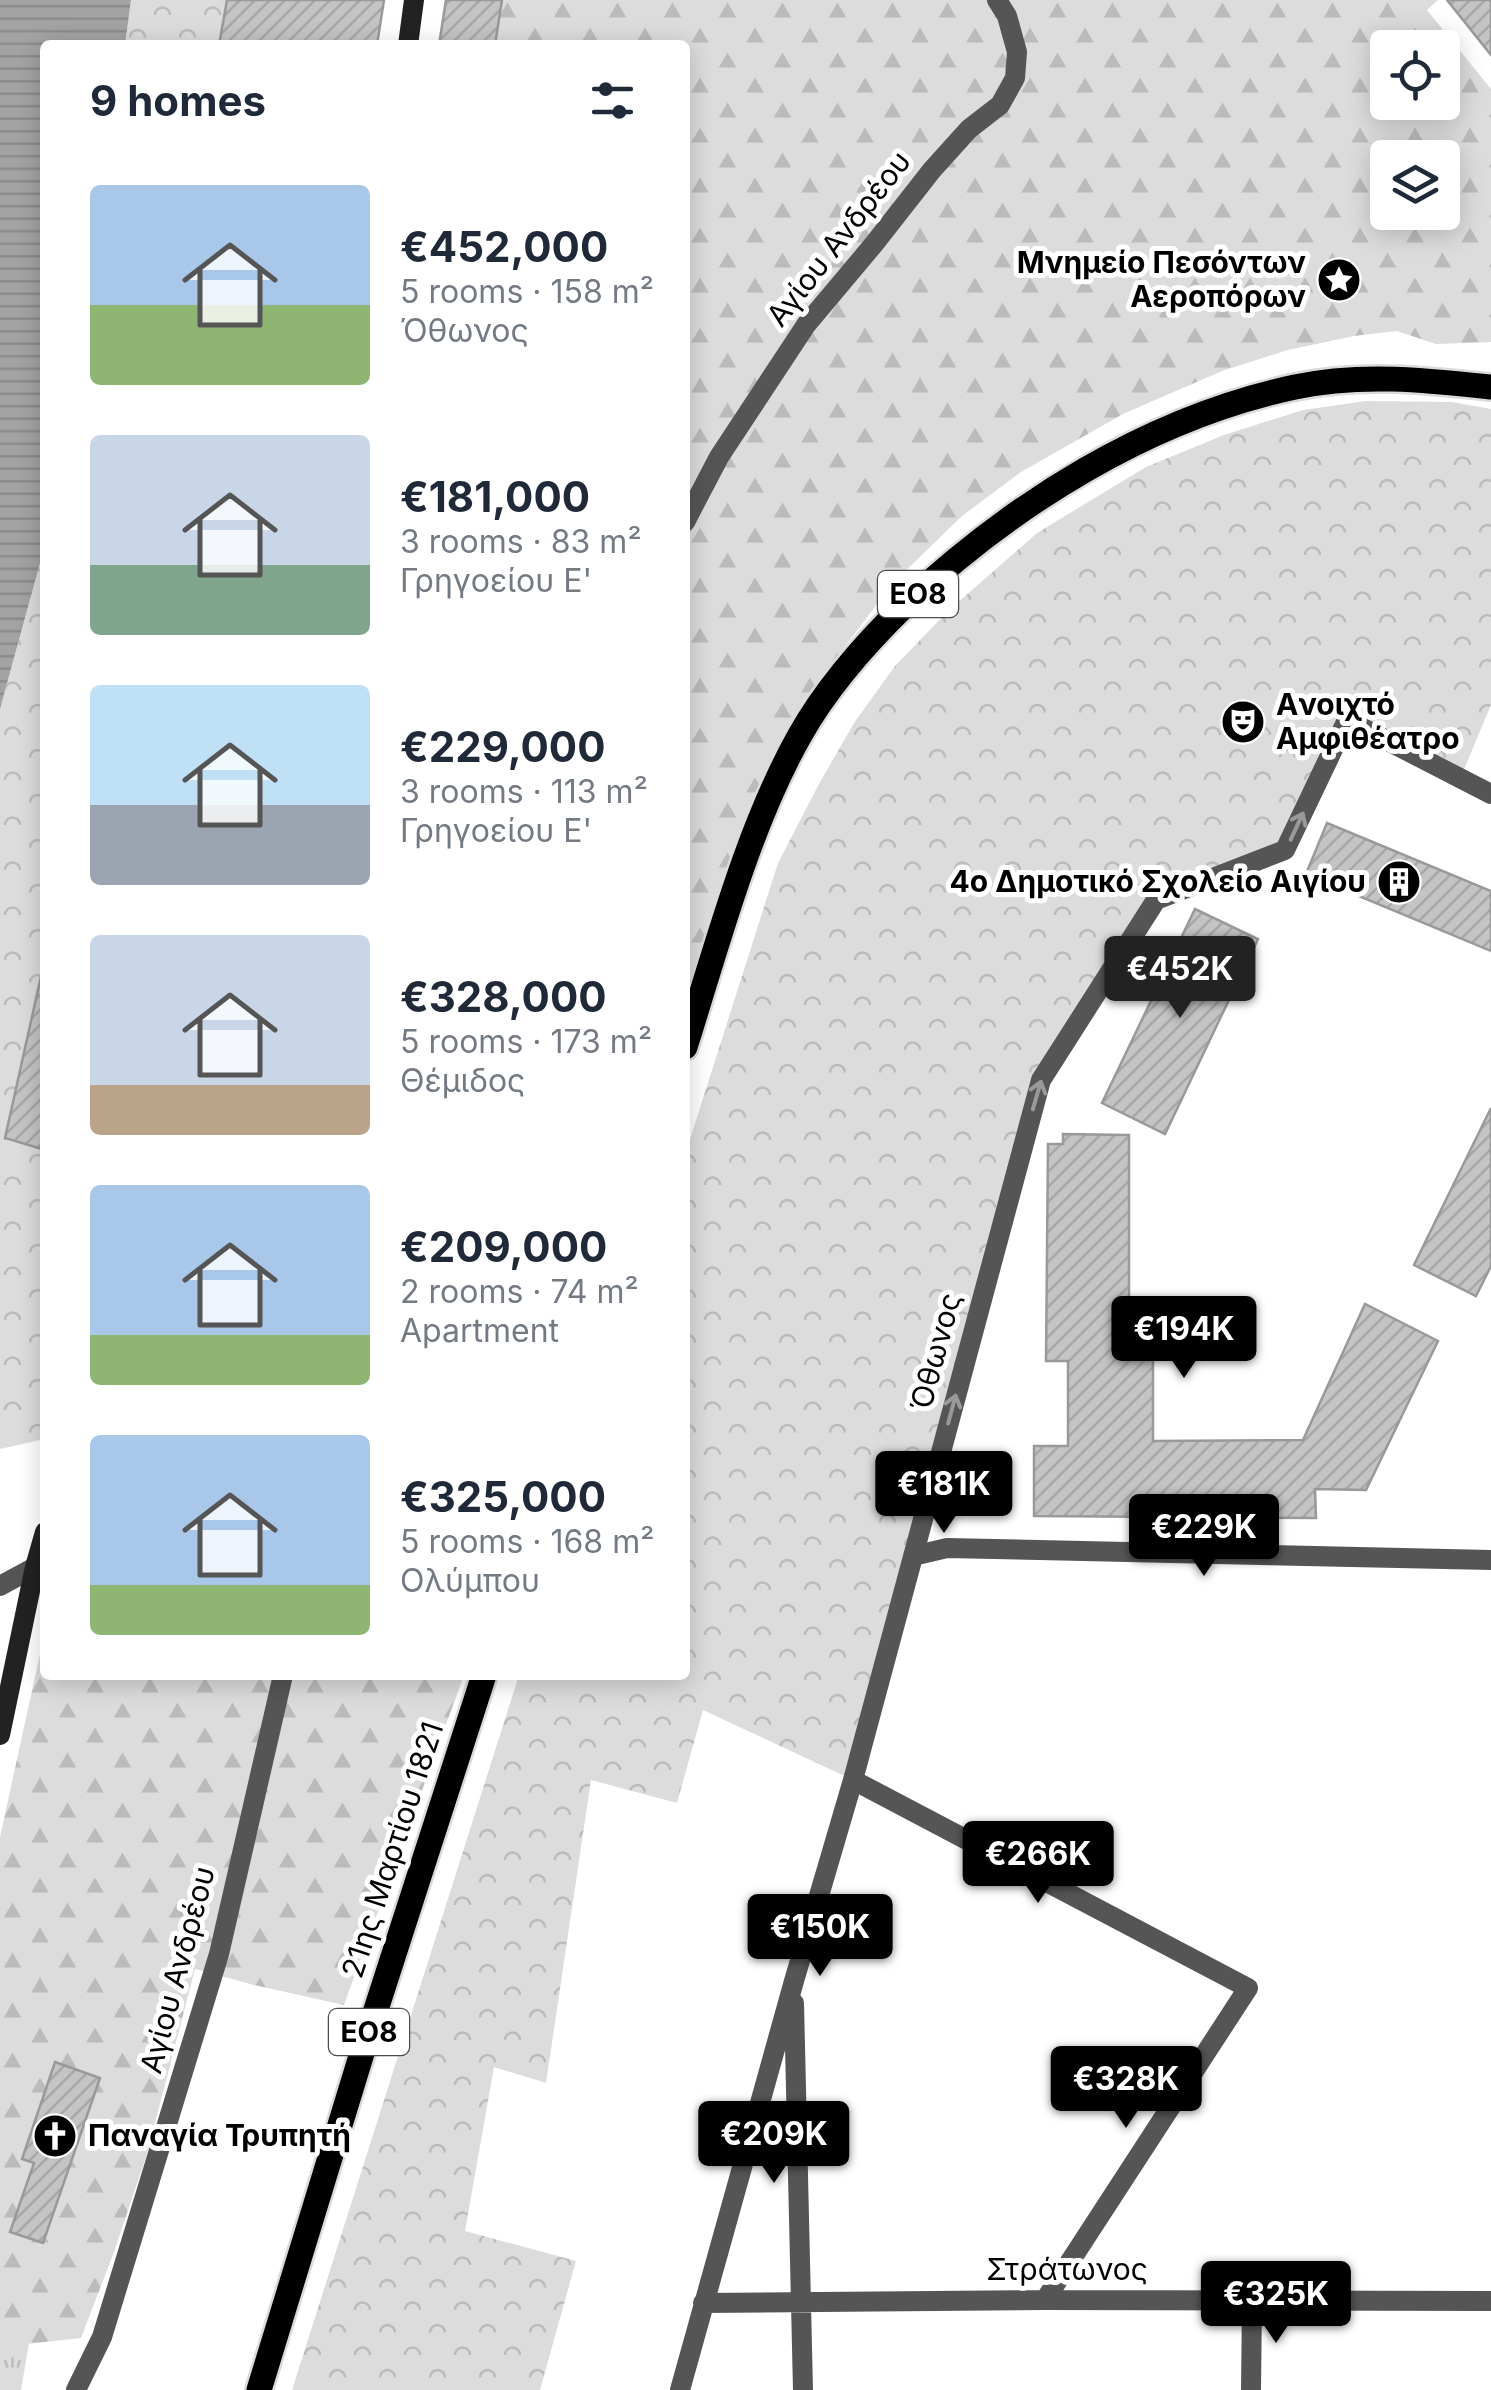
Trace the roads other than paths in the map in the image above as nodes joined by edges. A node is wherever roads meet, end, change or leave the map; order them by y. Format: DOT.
graph roads {
  1 [pos="414,0"];
  2 [pos="997,0"];
  3 [pos="409,40"];
  4 [pos="1491,387"];
  5 [pos="690,512"];
  6 [pos="1491,794"];
  7 [pos="690,1031"];
  8 [pos="40,1548"];
  9 [pos="913,1556"];
  10 [pos="1491,1560"];
  11 [pos="34,1567"];
  12 [pos="0,1586"];
  13 [pos="282,1680"];
  14 [pos="482,1680"];
  15 [pos="0,1735"];
  16 [pos="852,1780"];
  17 [pos="794,1980"];
  18 [pos="1045,2300"];
  19 [pos="1252,2301"];
  20 [pos="1491,2301"];
  21 [pos="703,2302"];
  22 [pos="801,2302"];
  23 [pos="76,2390"];
  24 [pos="259,2390"];
  25 [pos="680,2390"];
  26 [pos="802,2390"];
  27 [pos="1251,2390"];
  1 -- 3 [label="main road"];
  2 -- 5 [label="street, Αγίου Ανδρέου"];
  4 -- 7 [label="main road, ΕΟ8"];
  9 -- 6 [label="street, Όθωνος, one-way"];
  8 -- 11 [label="main road"];
  9 -- 10 [label="street"];
  9 -- 16 [label="street, Όθωνος"];
  11 -- 12 [label="street"];
  11 -- 15 [label="main road"];
  13 -- 23 [label="street, Αγίου Ανδρέου"];
  14 -- 24 [label="main road, 21ης Μαρτίου 1821 / ΕΟ8"];
  16 -- 17 [label="street, Όθωνος"];
  16 -- 18 [label="street"];
  17 -- 21 [label="street, Όθωνος"];
  17 -- 22 [label="street"];
  18 -- 19 [label="street, Στράτωνος"];
  18 -- 22 [label="street, Στράτωνος"];
  19 -- 20 [label="street, Στράτωνος"];
  19 -- 27 [label="street"];
  21 -- 22 [label="street, Στράτωνος"];
  21 -- 25 [label="street, Όθωνος"];
  22 -- 26 [label="street"];
}
